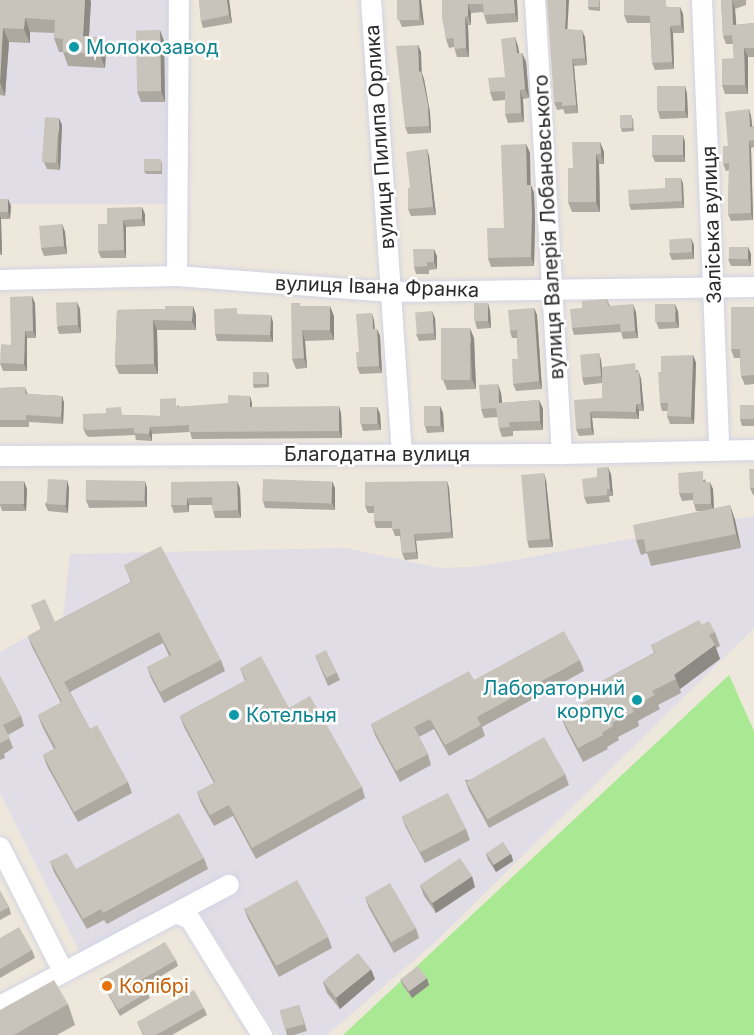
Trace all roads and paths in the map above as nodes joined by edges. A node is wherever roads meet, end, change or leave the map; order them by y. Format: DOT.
graph roads {
  1 [pos="179,0"];
  2 [pos="371,0"];
  3 [pos="535,0"];
  4 [pos="702,0"];
  5 [pos="177,276"];
  6 [pos="0,280"];
  7 [pos="714,287"];
  8 [pos="754,287"];
  9 [pos="553,291"];
  10 [pos="391,292"];
  11 [pos="754,450"];
  12 [pos="719,451"];
  13 [pos="402,454"];
  14 [pos="562,454"];
  15 [pos="0,456"];
  16 [pos="0,847"];
  17 [pos="230,885"];
  18 [pos="178,914"];
  19 [pos="63,971"];
  20 [pos="0,1006"];
  21 [pos="262,1035"];
  1 -- 5 [label="street"];
  2 -- 10 [label="street, вулиця Пилипа Орлика"];
  3 -- 9 [label="street, вулиця Валерія Лобановського"];
  4 -- 7 [label="street, Заліська вулиця"];
  5 -- 6 [label="street, вулиця Івана Франка"];
  5 -- 10 [label="street, вулиця Івана Франка"];
  7 -- 8 [label="street, вулиця Івана Франка"];
  7 -- 9 [label="street, вулиця Івана Франка"];
  7 -- 12 [label="street, Заліська вулиця"];
  9 -- 10 [label="street, вулиця Івана Франка"];
  9 -- 14 [label="street, вулиця Валерія Лобановського"];
  10 -- 13 [label="street, вулиця Пилипа Орлика"];
  11 -- 12 [label="street, Благодатна вулиця"];
  12 -- 14 [label="street, Благодатна вулиця"];
  13 -- 14 [label="street, Благодатна вулиця"];
  13 -- 15 [label="street, Благодатна вулиця"];
  16 -- 19 [label="street"];
  17 -- 18 [label="street"];
  18 -- 19 [label="street"];
  18 -- 21 [label="street"];
  19 -- 20 [label="street"];
}
